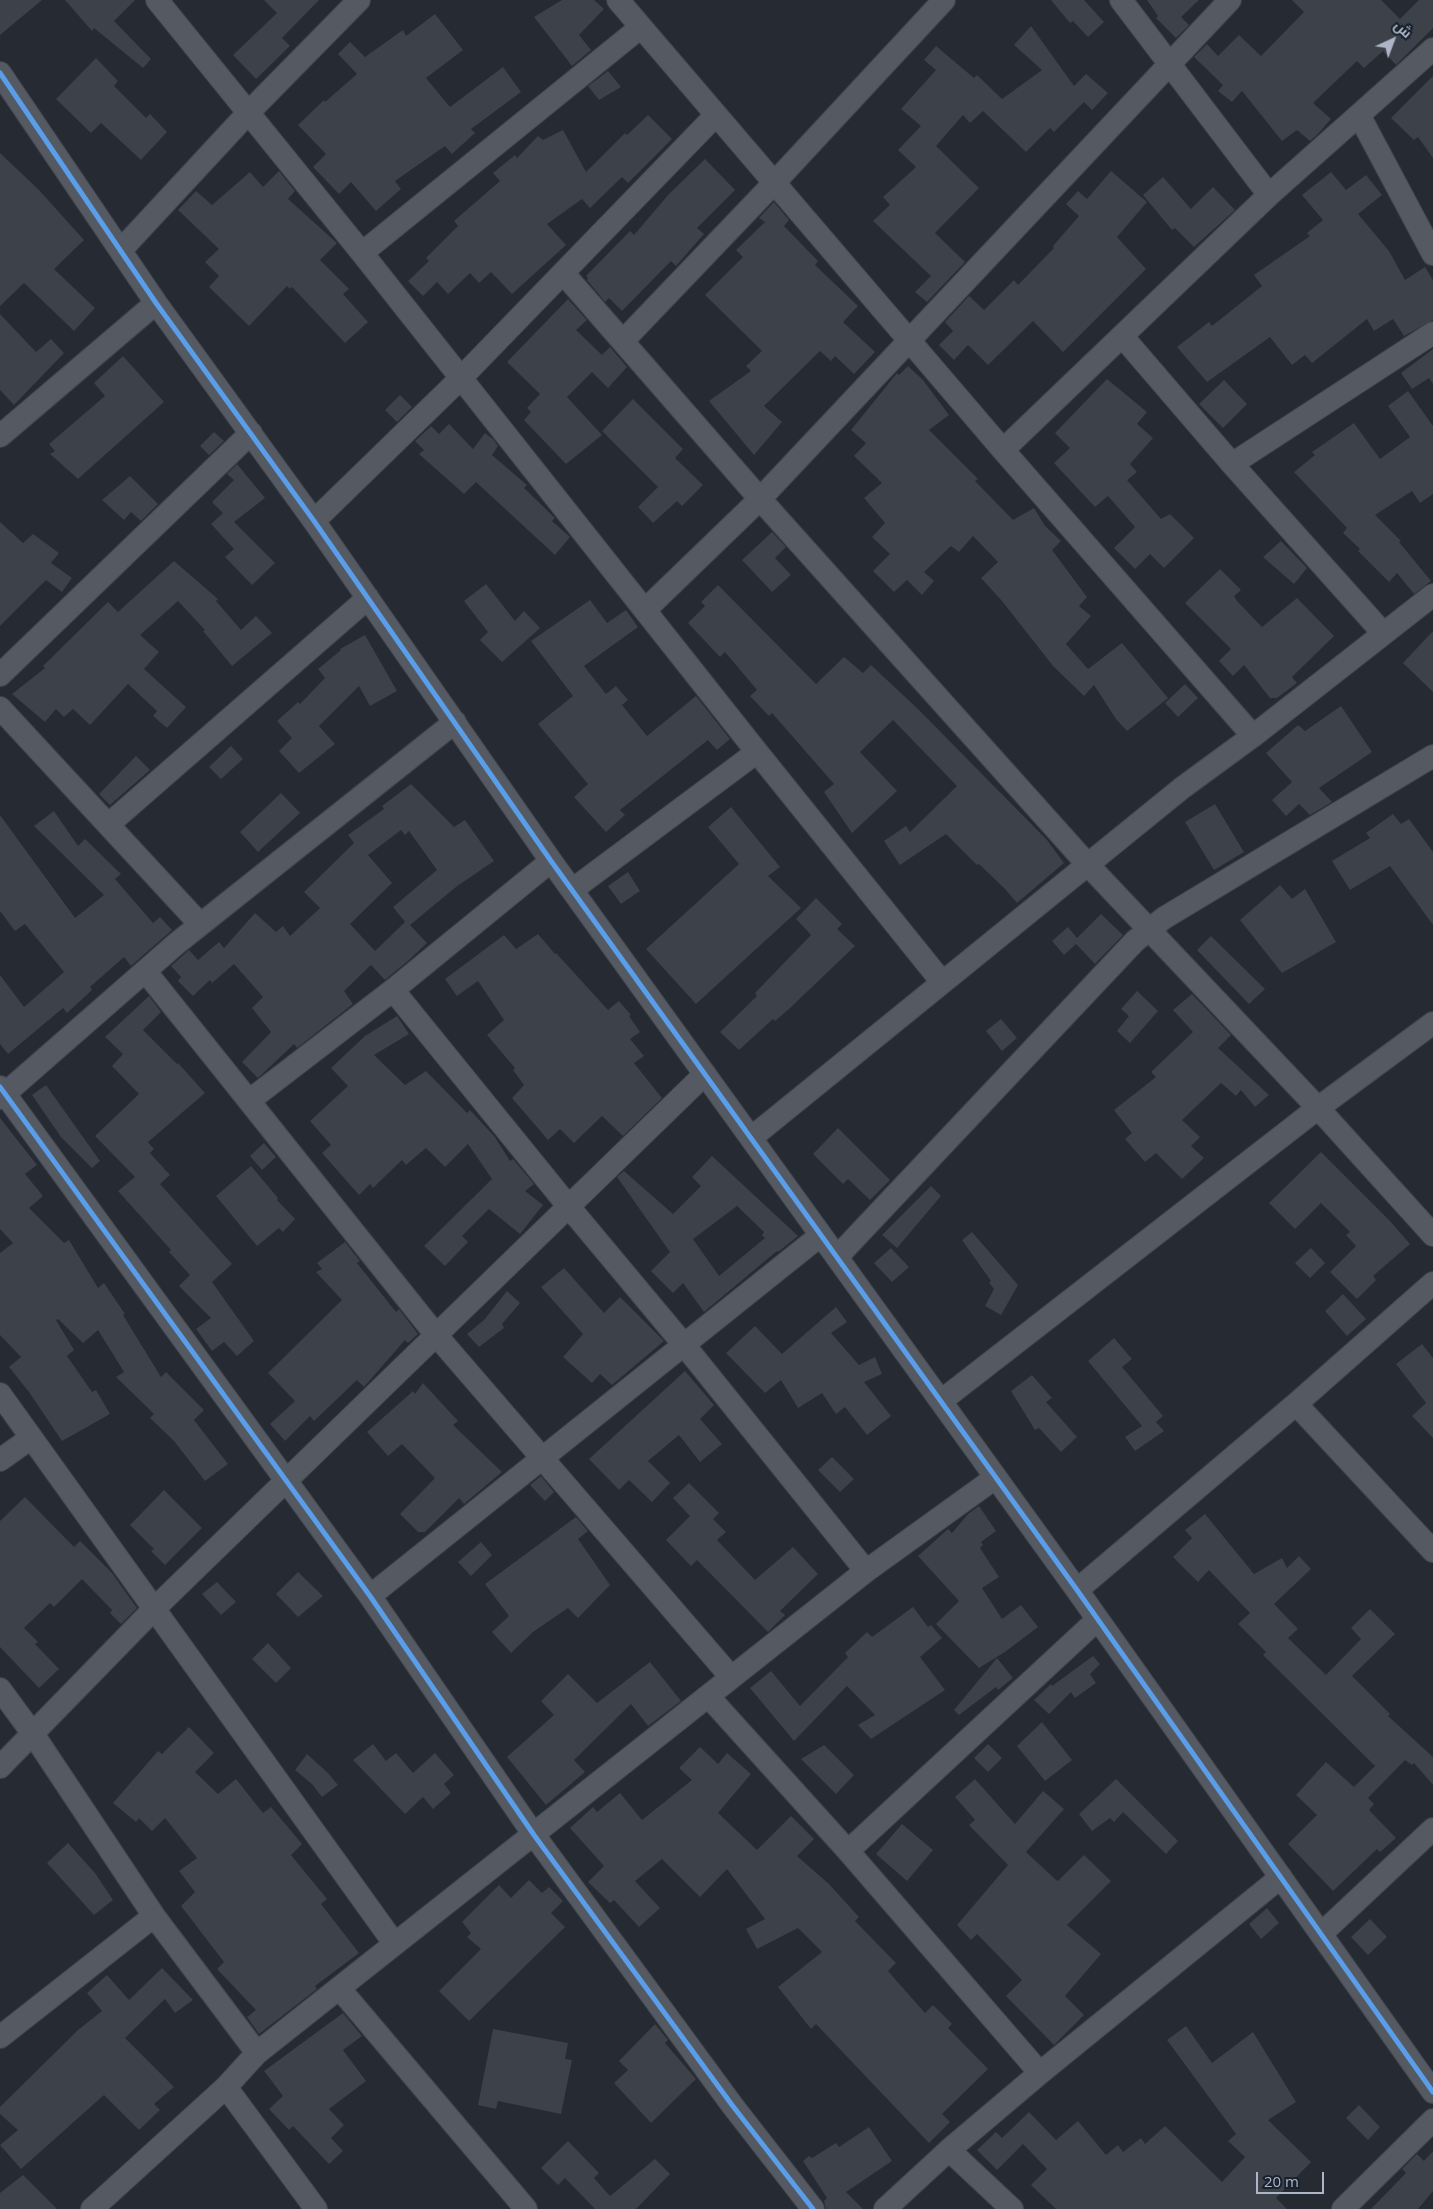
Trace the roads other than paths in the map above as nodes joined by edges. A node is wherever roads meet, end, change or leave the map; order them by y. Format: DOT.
graph roads {
  1 [pos="157,0"];
  2 [pos="359,0"];
  3 [pos="618,0"];
  4 [pos="944,0"];
  5 [pos="1121,0"];
  6 [pos="1230,0"];
  7 [pos="641,27"];
  8 [pos="1433,49"];
  9 [pos="1170,65"];
  10 [pos="0,72"];
  11 [pos="249,112"];
  12 [pos="716,115"];
  13 [pos="1359,115"];
  14 [pos="776,182"];
  15 [pos="1269,194"];
  16 [pos="121,250"];
  17 [pos="362,253"];
  18 [pos="1433,254"];
  19 [pos="564,274"];
  20 [pos="156,303"];
  21 [pos="1433,333"];
  22 [pos="1122,336"];
  23 [pos="910,340"];
  24 [pos="623,341"];
  25 [pos="461,378"];
  26 [pos="2,429"];
  27 [pos="251,433"];
  28 [pos="1002,450"];
  29 [pos="1232,464"];
  30 [pos="760,499"];
  31 [pos="314,521"];
  32 [pos="1433,594"];
  33 [pos="368,598"];
  34 [pos="645,610"];
  35 [pos="1383,634"];
  36 [pos="0,675"];
  37 [pos="0,708"];
  38 [pos="455,722"];
  39 [pos="1253,736"];
  40 [pos="757,752"];
  41 [pos="1433,756"];
  42 [pos="109,824"];
  43 [pos="551,861"];
  44 [pos="1089,866"];
  45 [pos="572,890"];
  46 [pos="200,924"];
  47 [pos="1148,930"];
  48 [pos="146,972"];
  49 [pos="942,982"];
  50 [pos="393,990"];
  51 [pos="1433,1023"];
  52 [pos="705,1074"];
  53 [pos="2,1093"];
  54 [pos="250,1100"];
  55 [pos="1318,1108"];
  56 [pos="751,1138"];
  57 [pos="569,1207"];
  58 [pos="820,1235"];
  59 [pos="1433,1236"];
  60 [pos="837,1257"];
  61 [pos="1433,1283"];
  62 [pos="436,1335"];
  63 [pos="685,1346"];
  64 [pos="0,1394"];
  65 [pos="941,1401"];
  66 [pos="1296,1404"];
  67 [pos="31,1438"];
  68 [pos="543,1456"];
  69 [pos="0,1460"];
  70 [pos="995,1478"];
  71 [pos="287,1480"];
  72 [pos="1433,1551"];
  73 [pos="866,1571"];
  74 [pos="1077,1590"];
  75 [pos="370,1596"];
  76 [pos="155,1608"];
  77 [pos="1097,1620"];
  78 [pos="731,1677"];
  79 [pos="0,1689"];
  80 [pos="708,1696"];
  81 [pos="33,1734"];
  82 [pos="0,1767"];
  83 [pos="1433,1829"];
  84 [pos="534,1835"];
  85 [pos="848,1851"];
  86 [pos="1281,1877"];
  87 [pos="154,1916"];
  88 [pos="1321,1934"];
  89 [pos="394,1943"];
  90 [pos="339,1988"];
  91 [pos="0,2037"];
  92 [pos="257,2053"];
  93 [pos="1040,2073"];
  94 [pos="226,2087"];
  95 [pos="1433,2092"];
  96 [pos="1433,2120"];
  97 [pos="949,2150"];
  98 [pos="92,2209"];
  99 [pos="316,2209"];
  100 [pos="526,2209"];
  101 [pos="813,2209"];
  102 [pos="885,2209"];
  103 [pos="1012,2209"];
  104 [pos="1343,2209"];
  1 -- 11 [label="street"];
  2 -- 11 [label="street"];
  3 -- 7 [label="street"];
  4 -- 14 [label="street"];
  5 -- 9 [label="street"];
  6 -- 9 [label="street"];
  7 -- 12 [label="street"];
  7 -- 17 [label="street"];
  8 -- 13 [label="street"];
  9 -- 15 [label="street"];
  9 -- 23 [label="street"];
  10 -- 16 [label="street"];
  11 -- 16 [label="street"];
  11 -- 17 [label="street"];
  12 -- 14 [label="street"];
  12 -- 19 [label="street"];
  13 -- 15 [label="street"];
  13 -- 18 [label="street"];
  14 -- 23 [label="street"];
  14 -- 24 [label="street"];
  15 -- 22 [label="street"];
  16 -- 20 [label="street"];
  17 -- 25 [label="street"];
  19 -- 24 [label="street"];
  19 -- 25 [label="street"];
  20 -- 26 [label="street"];
  20 -- 27 [label="street"];
  21 -- 29 [label="street"];
  22 -- 28 [label="street"];
  22 -- 29 [label="street"];
  23 -- 28 [label="street"];
  23 -- 30 [label="street"];
  24 -- 30 [label="street"];
  25 -- 31 [label="street"];
  25 -- 34 [label="street"];
  27 -- 31 [label="street"];
  27 -- 36 [label="street"];
  28 -- 39 [label="street"];
  29 -- 35 [label="street"];
  30 -- 34 [label="street"];
  30 -- 44 [label="street"];
  31 -- 33 [label="street"];
  32 -- 35 [label="street"];
  33 -- 38 [label="street"];
  33 -- 42 [label="street"];
  34 -- 40 [label="street"];
  35 -- 39 [label="street"];
  37 -- 42 [label="street"];
  38 -- 43 [label="street"];
  38 -- 46 [label="street"];
  39 -- 44 [label="street"];
  40 -- 45 [label="street"];
  40 -- 49 [label="street"];
  41 -- 47 [label="street"];
  42 -- 46 [label="street"];
  43 -- 45 [label="street"];
  43 -- 50 [label="street"];
  44 -- 47 [label="street"];
  44 -- 49 [label="street"];
  45 -- 52 [label="street"];
  46 -- 48 [label="street"];
  47 -- 55 [label="street"];
  47 -- 60 [label="street"];
  48 -- 53 [label="street"];
  48 -- 54 [label="street"];
  49 -- 56 [label="street"];
  50 -- 54 [label="street"];
  50 -- 57 [label="street"];
  51 -- 55 [label="street"];
  52 -- 56 [label="street"];
  52 -- 57 [label="street"];
  53 -- 71 [label="street"];
  54 -- 62 [label="street"];
  55 -- 59 [label="street"];
  55 -- 65 [label="street"];
  56 -- 58 [label="street"];
  57 -- 62 [label="street"];
  57 -- 63 [label="street"];
  58 -- 60 [label="street"];
  58 -- 63 [label="street"];
  60 -- 65 [label="street"];
  61 -- 66 [label="street"];
  62 -- 68 [label="street"];
  62 -- 71 [label="street"];
  63 -- 68 [label="street"];
  63 -- 73 [label="street"];
  64 -- 67 [label="street"];
  65 -- 70 [label="street"];
  66 -- 72 [label="street"];
  66 -- 74 [label="street"];
  67 -- 69 [label="street"];
  67 -- 76 [label="street"];
  68 -- 75 [label="street"];
  68 -- 78 [label="street"];
  70 -- 73 [label="street"];
  70 -- 74 [label="street"];
  71 -- 75 [label="street"];
  71 -- 76 [label="street"];
  73 -- 78 [label="street"];
  74 -- 77 [label="street"];
  75 -- 84 [label="street"];
  76 -- 81 [label="street"];
  76 -- 89 [label="street"];
  77 -- 85 [label="street"];
  77 -- 86 [label="street"];
  78 -- 80 [label="street"];
  79 -- 81 [label="street"];
  80 -- 84 [label="street"];
  80 -- 85 [label="street"];
  81 -- 82 [label="street"];
  81 -- 87 [label="street"];
  83 -- 88 [label="street"];
  84 -- 89 [label="street"];
  84 -- 101 [label="street"];
  85 -- 93 [label="street"];
  86 -- 88 [label="street"];
  86 -- 93 [label="street"];
  87 -- 91 [label="street"];
  87 -- 92 [label="street"];
  88 -- 95 [label="street"];
  89 -- 90 [label="street"];
  90 -- 92 [label="street"];
  90 -- 100 [label="street"];
  92 -- 94 [label="street"];
  93 -- 97 [label="street"];
  94 -- 98 [label="street"];
  94 -- 99 [label="street"];
  96 -- 104 [label="street"];
  97 -- 102 [label="street"];
  97 -- 103 [label="street"];
}
